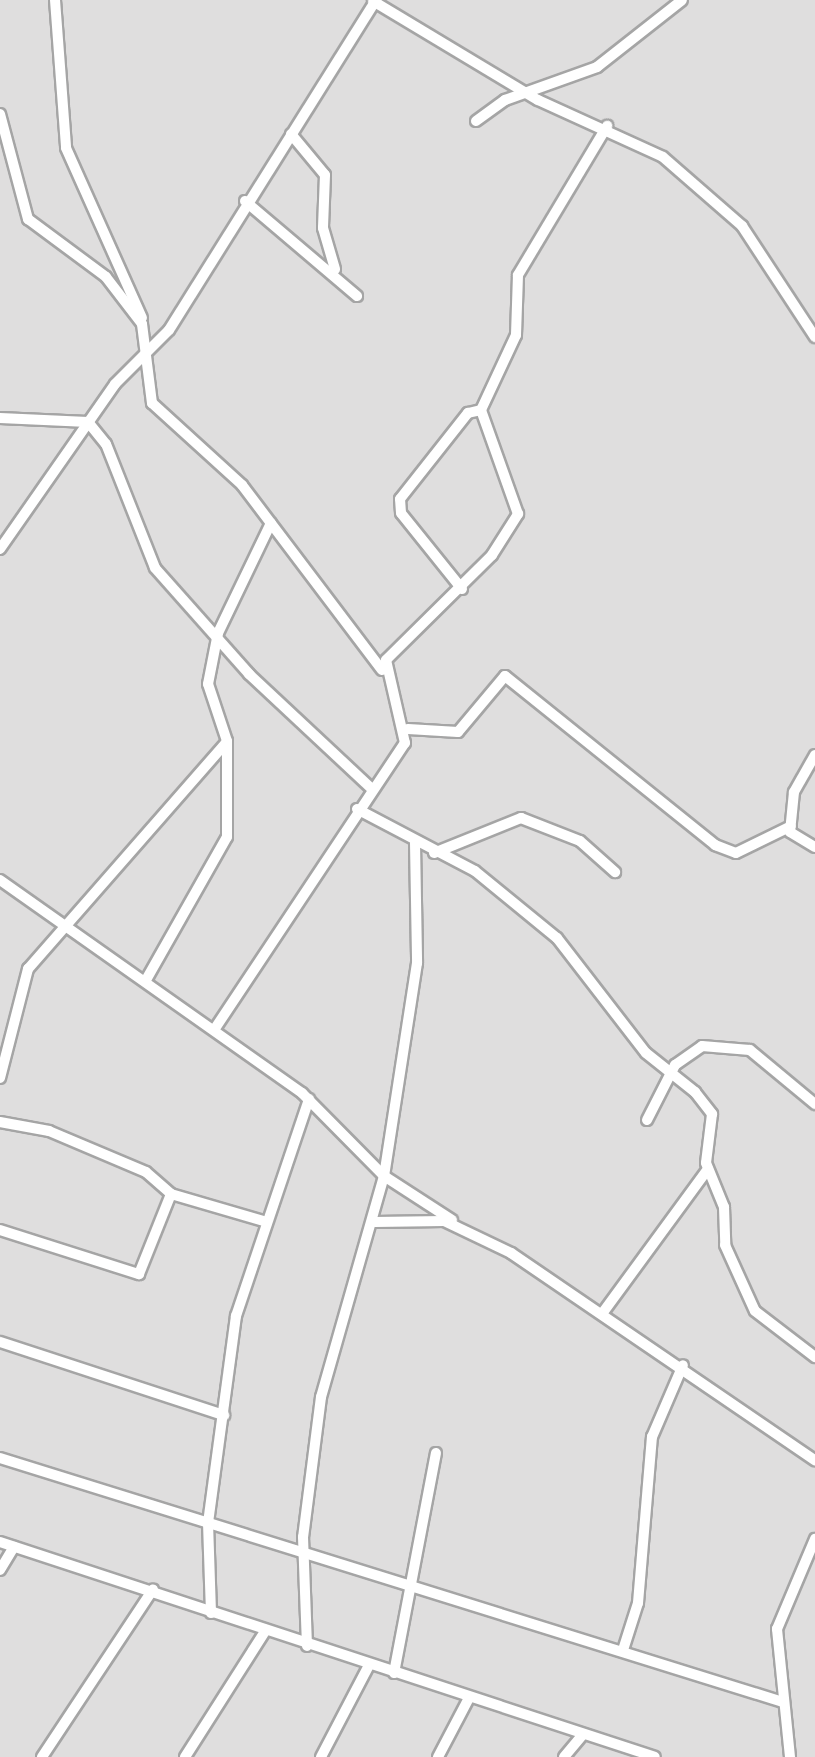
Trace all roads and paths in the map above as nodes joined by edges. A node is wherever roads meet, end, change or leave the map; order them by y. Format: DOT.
graph roads {
  1 [pos="55,0"];
  2 [pos="682,0"];
  3 [pos="374,1"];
  4 [pos="526,94"];
  5 [pos="0,114"];
  6 [pos="476,121"];
  7 [pos="608,126"];
  8 [pos="292,134"];
  9 [pos="245,201"];
  10 [pos="335,268"];
  11 [pos="358,296"];
  12 [pos="142,324"];
  13 [pos="815,337"];
  14 [pos="147,354"];
  15 [pos="481,410"];
  16 [pos="0,418"];
  17 [pos="88,422"];
  18 [pos="270,523"];
  19 [pos="0,549"];
  20 [pos="462,589"];
  21 [pos="218,633"];
  22 [pos="382,670"];
  23 [pos="408,729"];
  24 [pos="227,741"];
  25 [pos="815,755"];
  26 [pos="372,789"];
  27 [pos="357,809"];
  28 [pos="791,826"];
  29 [pos="415,844"];
  30 [pos="815,848"];
  31 [pos="433,853"];
  32 [pos="616,872"];
  33 [pos="0,880"];
  34 [pos="67,923"];
  35 [pos="146,980"];
  36 [pos="214,1030"];
  37 [pos="674,1068"];
  38 [pos="0,1078"];
  39 [pos="308,1099"];
  40 [pos="815,1104"];
  41 [pos="646,1120"];
  42 [pos="0,1122"];
  43 [pos="708,1170"];
  44 [pos="384,1176"];
  45 [pos="172,1194"];
  46 [pos="267,1222"];
  47 [pos="374,1222"];
  48 [pos="460,1226"];
  49 [pos="0,1230"];
  50 [pos="604,1311"];
  51 [pos="0,1342"];
  52 [pos="815,1358"];
  53 [pos="683,1365"];
  54 [pos="224,1415"];
  55 [pos="436,1453"];
  56 [pos="0,1458"];
  57 [pos="815,1460"];
  58 [pos="208,1523"];
  59 [pos="815,1538"];
  60 [pos="0,1542"];
  61 [pos="14,1546"];
  62 [pos="304,1553"];
  63 [pos="0,1570"];
  64 [pos="416,1586"];
  65 [pos="153,1589"];
  66 [pos="211,1613"];
  67 [pos="266,1630"];
  68 [pos="306,1646"];
  69 [pos="623,1650"];
  70 [pos="369,1665"];
  71 [pos="394,1673"];
  72 [pos="469,1698"];
  73 [pos="782,1702"];
  74 [pos="582,1734"];
  75 [pos="42,1757"];
  76 [pos="185,1757"];
  77 [pos="321,1757"];
  78 [pos="438,1757"];
  79 [pos="564,1757"];
  80 [pos="655,1757"];
  81 [pos="790,1757"];
  1 -- 12 [label="street"];
  2 -- 4 [label="street"];
  3 -- 4 [label="street"];
  3 -- 8 [label="street"];
  4 -- 6 [label="street"];
  4 -- 7 [label="street"];
  5 -- 12 [label="street"];
  7 -- 13 [label="street"];
  7 -- 15 [label="street"];
  8 -- 9 [label="street"];
  8 -- 10 [label="street"];
  9 -- 10 [label="street"];
  9 -- 14 [label="street"];
  10 -- 11 [label="street"];
  12 -- 14 [label="street"];
  14 -- 17 [label="street"];
  14 -- 18 [label="street"];
  15 -- 20 [label="street"];
  15 -- 20 [label="street"];
  16 -- 17 [label="street"];
  17 -- 19 [label="street"];
  17 -- 21 [label="street"];
  18 -- 21 [label="street"];
  18 -- 22 [label="street"];
  20 -- 22 [label="street"];
  21 -- 24 [label="street"];
  21 -- 26 [label="street"];
  22 -- 23 [label="street"];
  23 -- 26 [label="street"];
  23 -- 28 [label="street"];
  24 -- 34 [label="street"];
  24 -- 35 [label="street"];
  25 -- 28 [label="street"];
  26 -- 27 [label="street"];
  27 -- 29 [label="street"];
  27 -- 36 [label="street"];
  28 -- 30 [label="street"];
  29 -- 31 [label="street"];
  29 -- 44 [label="street"];
  31 -- 32 [label="street"];
  31 -- 37 [label="street"];
  33 -- 34 [label="street"];
  34 -- 35 [label="street"];
  34 -- 38 [label="street"];
  35 -- 36 [label="street"];
  36 -- 39 [label="street"];
  37 -- 40 [label="street"];
  37 -- 41 [label="street"];
  37 -- 43 [label="street"];
  39 -- 44 [label="street"];
  39 -- 46 [label="street"];
  42 -- 45 [label="street"];
  43 -- 50 [label="street"];
  43 -- 52 [label="street"];
  44 -- 47 [label="street"];
  44 -- 48 [label="street"];
  45 -- 46 [label="street"];
  45 -- 49 [label="street"];
  46 -- 54 [label="street"];
  47 -- 48 [label="street"];
  47 -- 62 [label="street"];
  48 -- 50 [label="street"];
  50 -- 53 [label="street"];
  51 -- 54 [label="street"];
  53 -- 57 [label="street"];
  53 -- 69 [label="street"];
  54 -- 58 [label="street"];
  55 -- 64 [label="street"];
  56 -- 58 [label="street"];
  58 -- 62 [label="street"];
  58 -- 66 [label="street"];
  59 -- 73 [label="street"];
  60 -- 61 [label="street"];
  61 -- 63 [label="street"];
  61 -- 65 [label="street"];
  62 -- 64 [label="street"];
  62 -- 68 [label="street"];
  64 -- 69 [label="street"];
  64 -- 71 [label="street"];
  65 -- 66 [label="street"];
  65 -- 75 [label="street"];
  66 -- 67 [label="street"];
  67 -- 68 [label="street"];
  67 -- 76 [label="street"];
  68 -- 70 [label="street"];
  69 -- 73 [label="street"];
  70 -- 71 [label="street"];
  70 -- 77 [label="street"];
  71 -- 72 [label="street"];
  72 -- 74 [label="street"];
  72 -- 78 [label="street"];
  73 -- 81 [label="street"];
  74 -- 79 [label="street"];
  74 -- 80 [label="street"];
}
